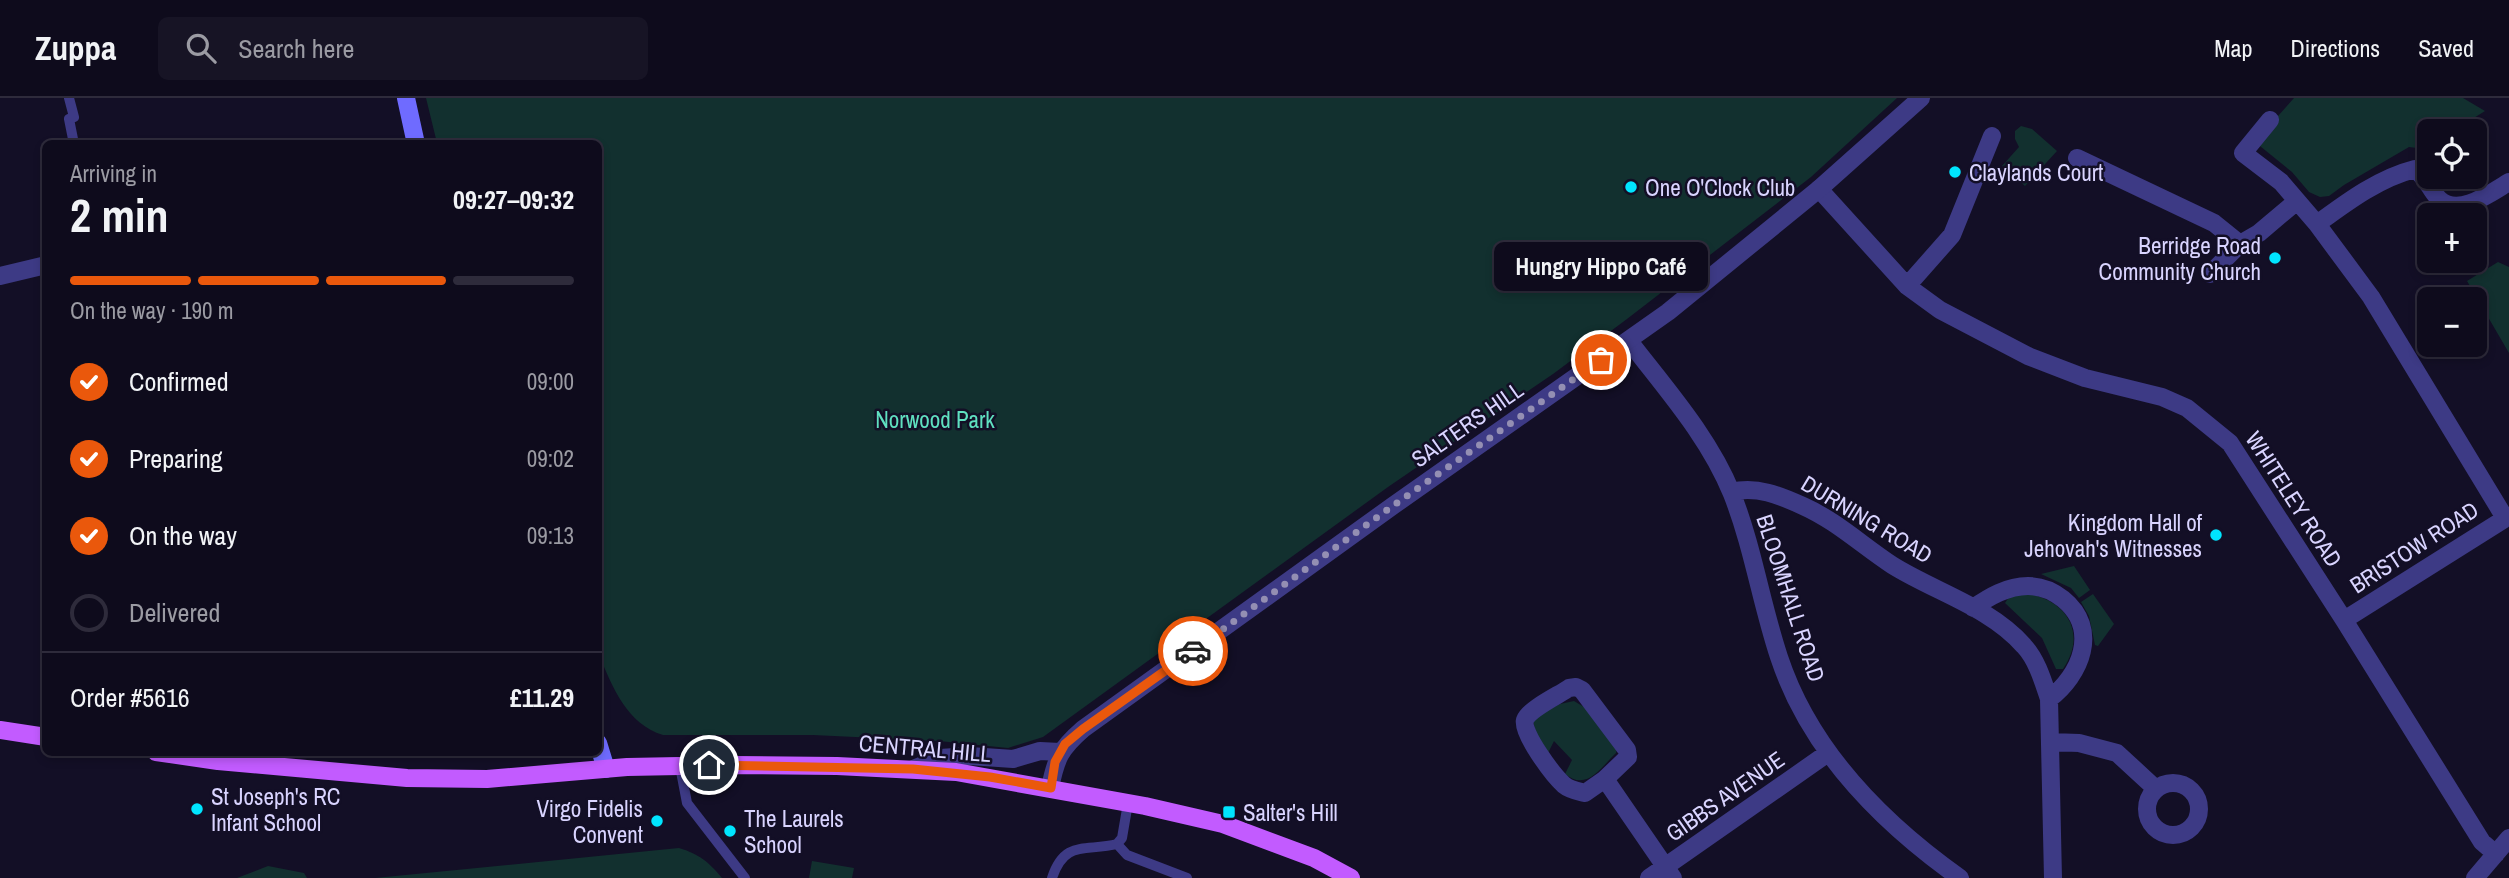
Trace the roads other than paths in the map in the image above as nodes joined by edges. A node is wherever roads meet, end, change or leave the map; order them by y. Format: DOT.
graph roads {
  1 [pos="69,98"];
  2 [pos="406,98"];
  3 [pos="1921,98"];
  4 [pos="2270,120"];
  5 [pos="1992,136"];
  6 [pos="73,140"];
  7 [pos="415,140"];
  8 [pos="2077,158"];
  9 [pos="2509,182"];
  10 [pos="1819,189"];
  11 [pos="2297,201"];
  12 [pos="2317,224"];
  13 [pos="2240,244"];
  14 [pos="42,266"];
  15 [pos="2210,274"];
  16 [pos="0,276"];
  17 [pos="1907,286"];
  18 [pos="1629,341"];
  19 [pos="1731,492"];
  20 [pos="2507,517"];
  21 [pos="1973,608"];
  22 [pos="2344,620"];
  23 [pos="2049,699"];
  24 [pos="0,730"];
  25 [pos="42,736"];
  26 [pos="2051,742"];
  27 [pos="1060,752"];
  28 [pos="1828,753"];
  29 [pos="184,756"];
  30 [pos="602,756"];
  31 [pos="680,766"];
  32 [pos="606,769"];
  33 [pos="913,769"];
  34 [pos="1605,779"];
  35 [pos="1051,788"];
  36 [pos="2156,789"];
  37 [pos="1128,803"];
  38 [pos="2509,838"];
  39 [pos="1117,844"];
  40 [pos="2496,853"];
  41 [pos="1669,873"];
  42 [pos="746,878"];
  43 [pos="1052,878"];
  44 [pos="1187,878"];
  45 [pos="1351,878"];
  46 [pos="1650,878"];
  47 [pos="1960,878"];
  48 [pos="2053,878"];
  49 [pos="2475,878"];
  1 -- 6 [label="lane"];
  2 -- 7 [label="main road"];
  3 -- 10 [label="street, SALTERS HILL"];
  4 -- 11 [label="street"];
  5 -- 17 [label="street"];
  8 -- 13 [label="street"];
  9 -- 12 [label="street"];
  10 -- 17 [label="street, WHITELEY ROAD"];
  10 -- 18 [label="street, SALTERS HILL"];
  11 -- 12 [label="street"];
  11 -- 13 [label="street"];
  12 -- 20 [label="street"];
  13 -- 15 [label="street"];
  14 -- 16 [label="street"];
  17 -- 22 [label="street, WHITELEY ROAD"];
  18 -- 19 [label="street, BLOOMHALL ROAD"];
  18 -- 27 [label="street, SALTERS HILL"];
  19 -- 21 [label="street, DURNING ROAD"];
  19 -- 28 [label="street, BLOOMHALL ROAD"];
  20 -- 22 [label="street, BRISTOW ROAD"];
  21 -- 23 [label="street, DURNING ROAD"];
  21 -- 23 [label="street"];
  22 -- 40 [label="street, WHITELEY ROAD"];
  23 -- 26 [label="street, DURNING ROAD"];
  24 -- 25 [label="main road"];
  26 -- 36 [label="street"];
  26 -- 48 [label="street, DURNING ROAD"];
  27 -- 33 [label="street"];
  27 -- 35 [label="street"];
  28 -- 41 [label="street, GIBBS AVENUE"];
  28 -- 47 [label="street, BLOOMHALL ROAD"];
  29 -- 32 [label="main road, CENTRAL HILL"];
  30 -- 32 [label="main road"];
  31 -- 32 [label="main road, CENTRAL HILL"];
  31 -- 33 [label="main road, CENTRAL HILL"];
  31 -- 42 [label="lane"];
  33 -- 35 [label="main road, CENTRAL HILL"];
  34 -- 34 [label="street"];
  34 -- 41 [label="street"];
  35 -- 37 [label="main road, CENTRAL HILL"];
  37 -- 39 [label="lane"];
  37 -- 45 [label="main road, CENTRAL HILL"];
  38 -- 40 [label="street"];
  39 -- 43 [label="lane"];
  39 -- 44 [label="lane"];
  40 -- 49 [label="street"];
  41 -- 46 [label="street, GIBBS AVENUE"];
}
